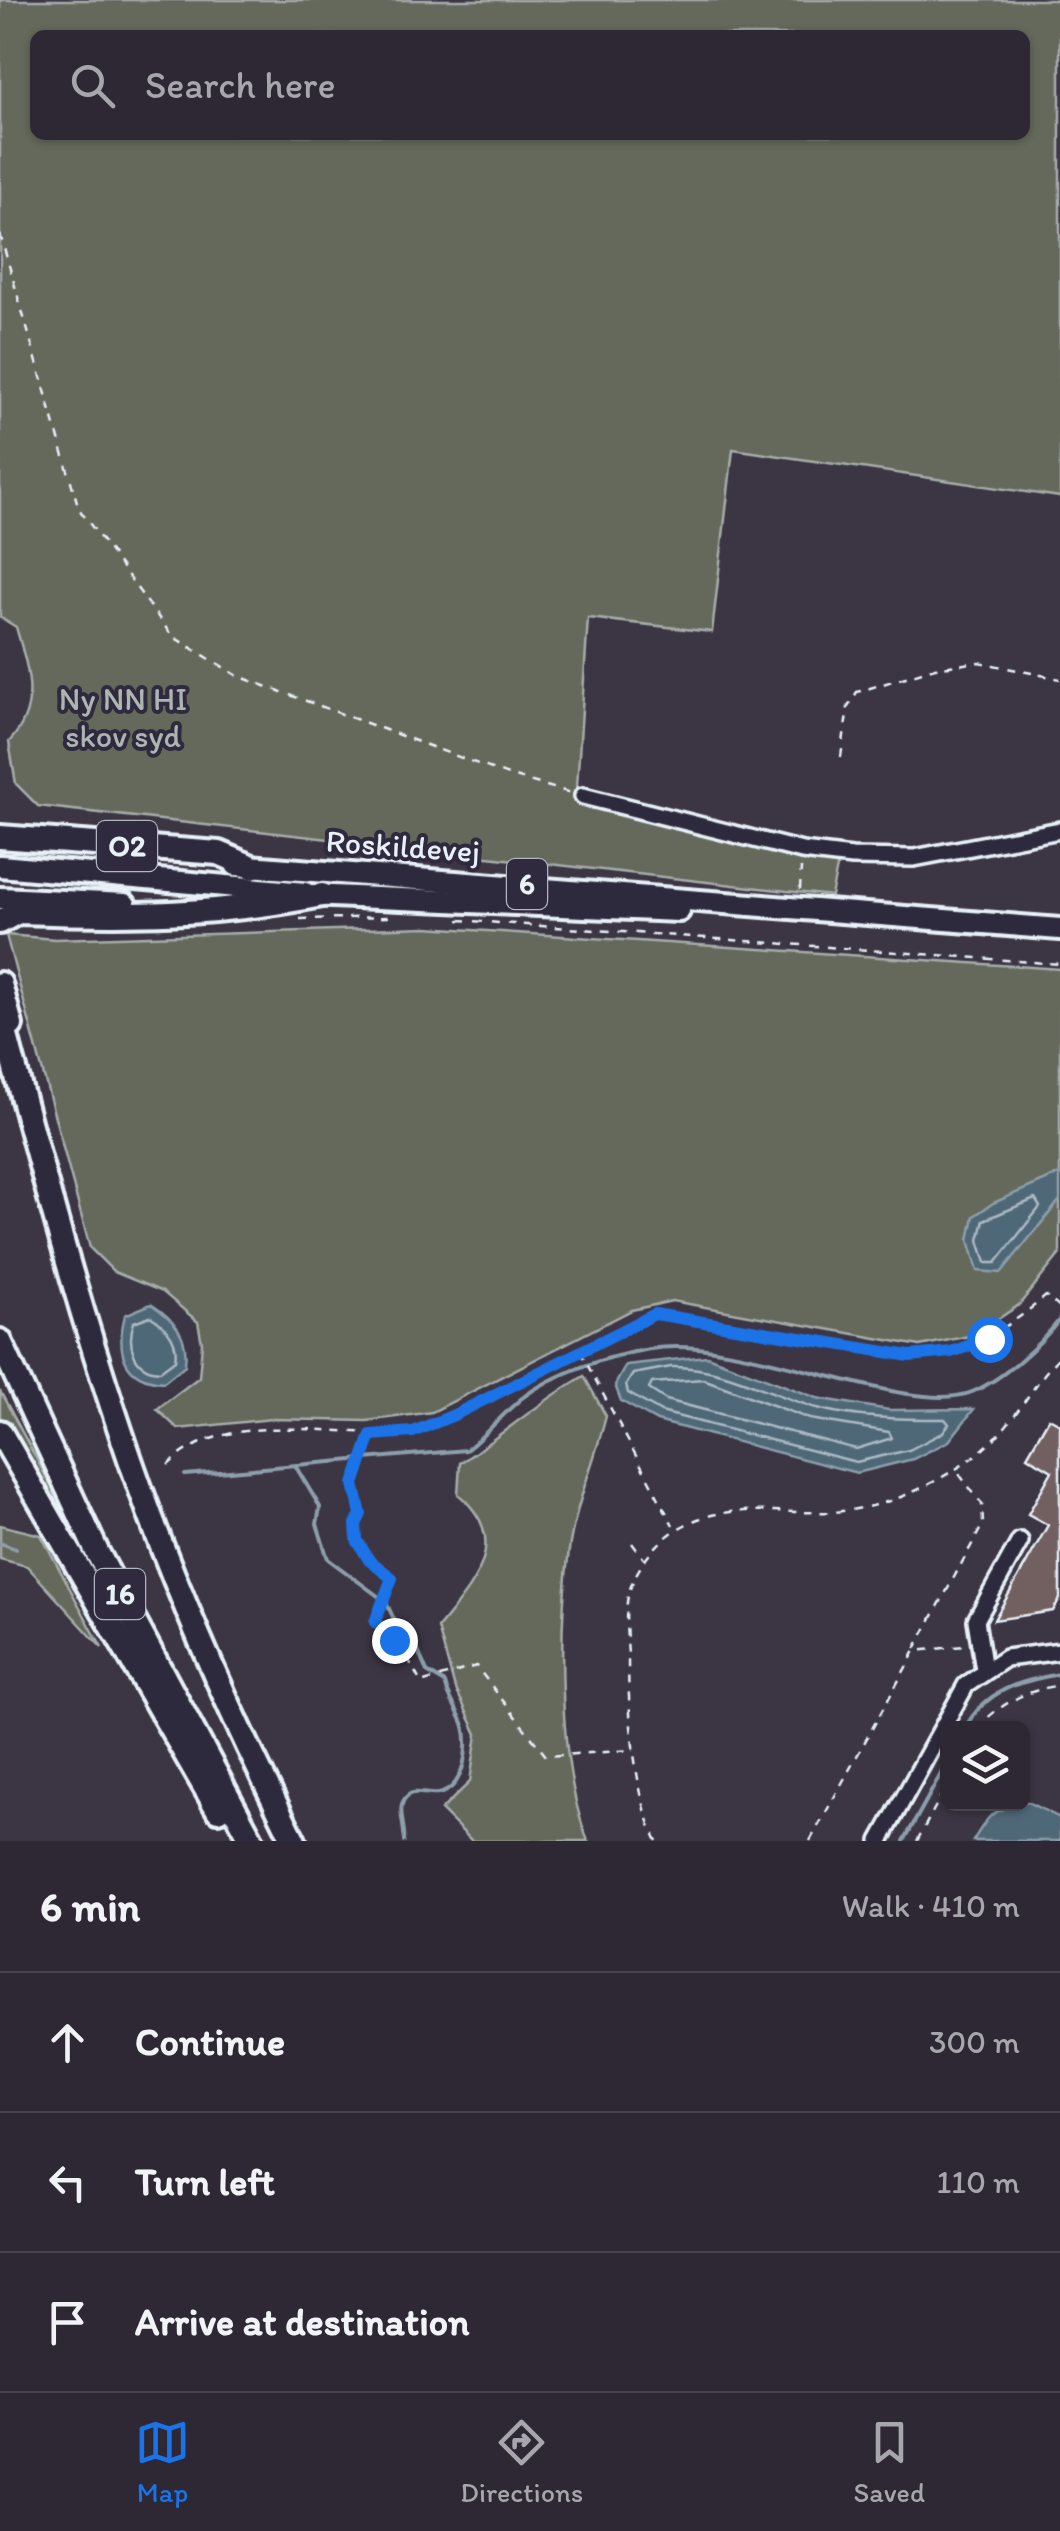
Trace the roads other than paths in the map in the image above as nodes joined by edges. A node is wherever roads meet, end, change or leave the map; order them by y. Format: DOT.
graph roads {
  1 [pos="583,796"];
  2 [pos="1060,830"];
  3 [pos="0,837"];
  4 [pos="0,848"];
  5 [pos="0,866"];
  6 [pos="252,867"];
  7 [pos="322,895"];
  8 [pos="0,898"];
  9 [pos="801,911"];
  10 [pos="0,922"];
  11 [pos="1060,928"];
  12 [pos="0,984"];
  13 [pos="0,1013"];
  14 [pos="34,1141"];
  15 [pos="0,1341"];
  16 [pos="0,1432"];
  17 [pos="1020,1541"];
  18 [pos="1060,1652"];
  19 [pos="984,1670"];
  20 [pos="235,1841"];
  21 [pos="252,1841"];
  22 [pos="294,1841"];
  23 [pos="880,1841"];
  1 -- 2 [label="street"];
  3 -- 6 [label="highway, O2"];
  4 -- 6 [label="main road, Roskildevej / 6"];
  5 -- 7 [label="main road, Roskildevej / 6"];
  6 -- 9 [label="main road, Roskildevej / 6"];
  7 -- 8 [label="main road, Roskildevej / 6"];
  7 -- 9 [label="main road, Roskildevej / 6"];
  7 -- 10 [label="highway"];
  9 -- 11 [label="main road, Roskildevej / 6"];
  12 -- 14 [label="highway"];
  13 -- 14 [label="highway"];
  14 -- 22 [label="highway"];
  15 -- 21 [label="highway, 16"];
  16 -- 20 [label="highway"];
  17 -- 19 [label="street"];
  18 -- 19 [label="street"];
  19 -- 23 [label="street"];
}
